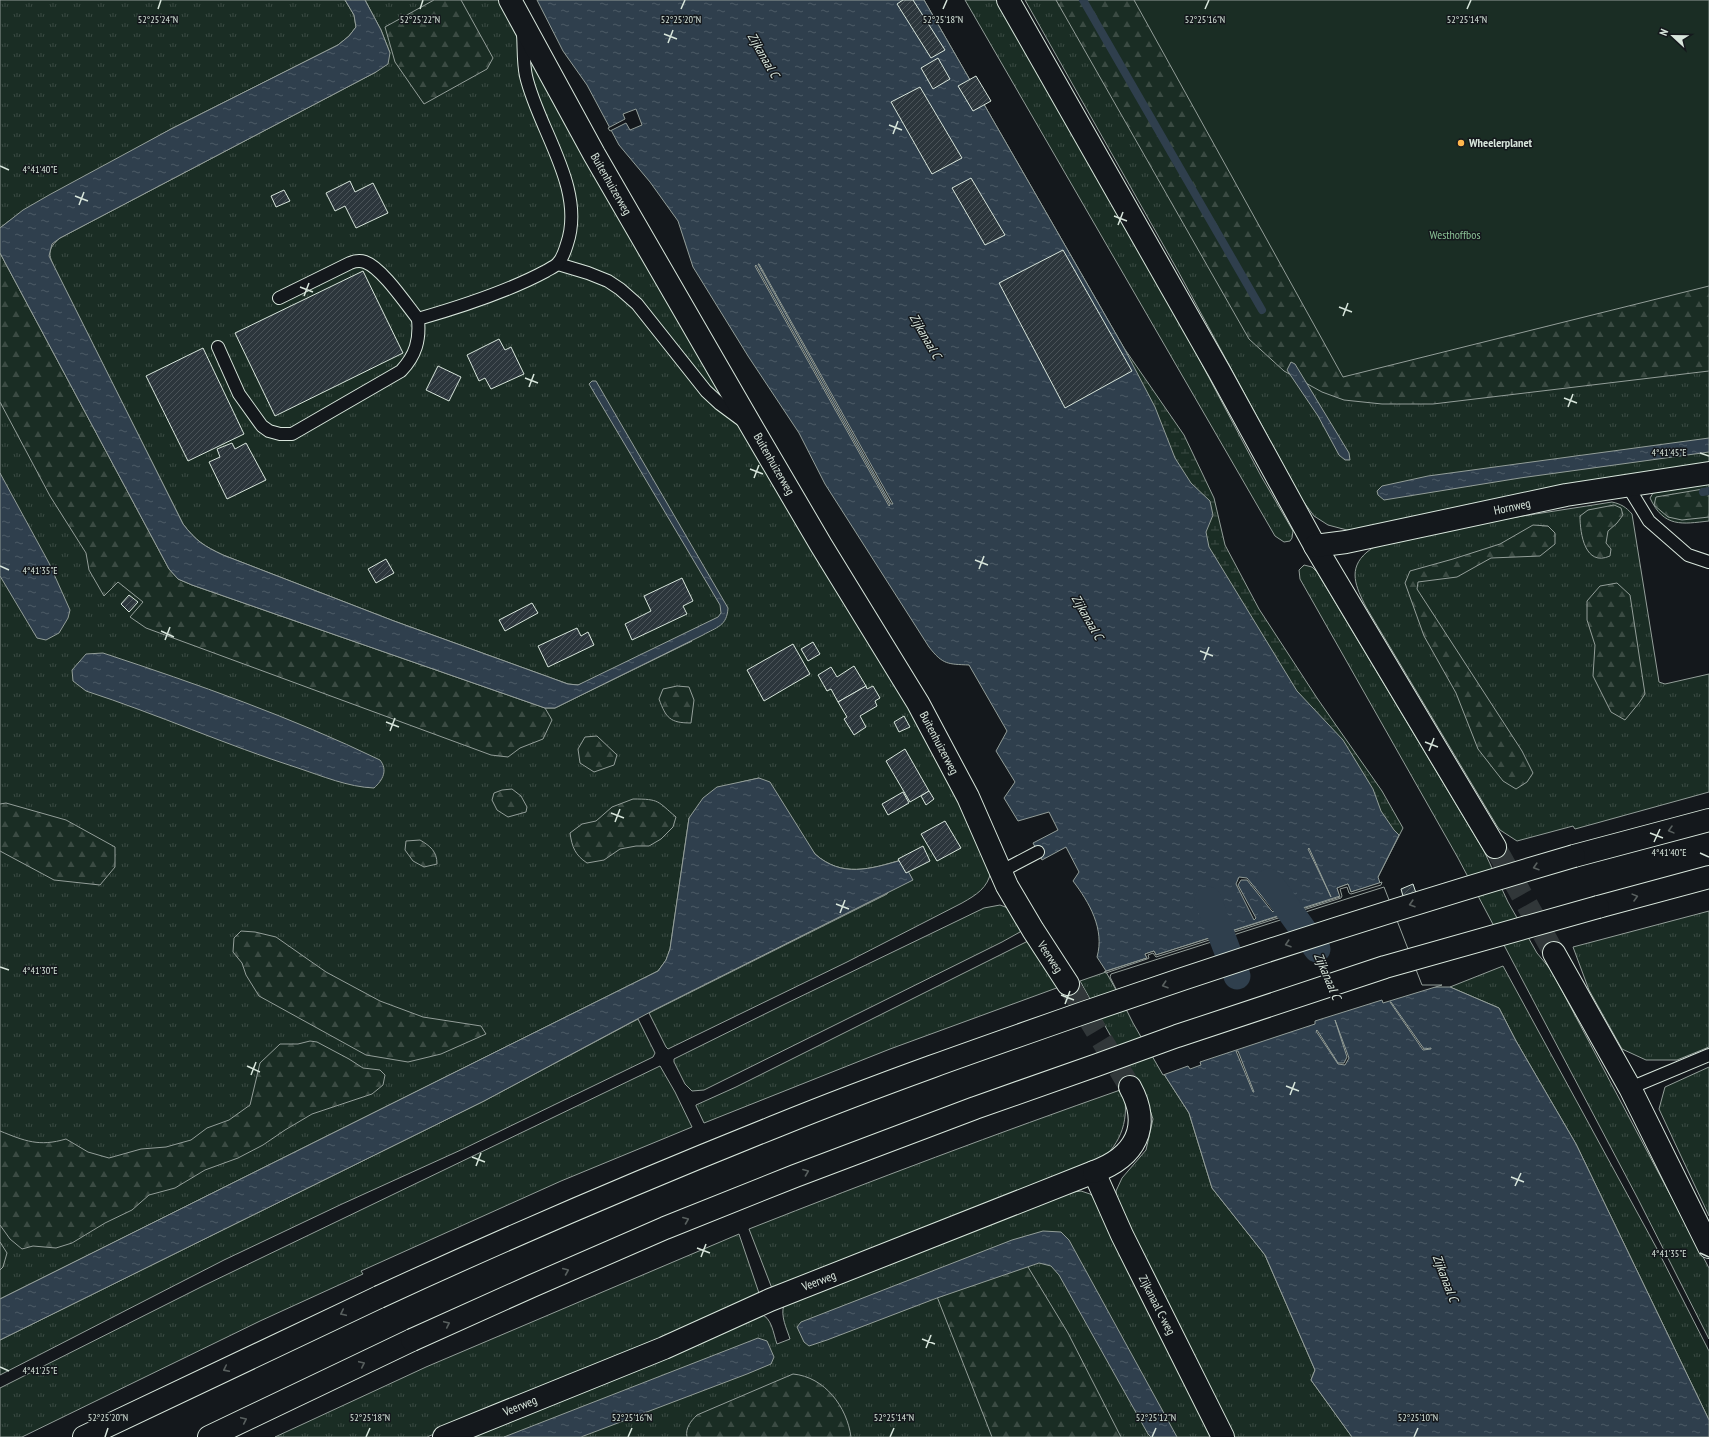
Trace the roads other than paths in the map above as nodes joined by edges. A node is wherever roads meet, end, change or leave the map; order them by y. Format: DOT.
graph roads {
  1 [pos="510,0"];
  2 [pos="1008,0"];
  3 [pos="523,24"];
  4 [pos="558,264"];
  5 [pos="279,298"];
  6 [pos="418,319"];
  7 [pos="218,347"];
  8 [pos="753,429"];
  9 [pos="1709,473"];
  10 [pos="1628,485"];
  11 [pos="1315,546"];
  12 [pos="1709,562"];
  13 [pos="1709,820"];
  14 [pos="1495,847"];
  15 [pos="1038,852"];
  16 [pos="1000,872"];
  17 [pos="1709,877"];
  18 [pos="1033,930"];
  19 [pos="1554,953"];
  20 [pos="1068,984"];
  21 [pos="1709,1055"];
  22 [pos="1130,1087"];
  23 [pos="1630,1088"];
  24 [pos="1094,1172"];
  25 [pos="1709,1247"];
  26 [pos="84,1437"];
  27 [pos="209,1437"];
  28 [pos="444,1437"];
  29 [pos="1223,1437"];
  1 -- 3 [label="main road, Buitenhuizerweg"];
  2 -- 11 [label="main road"];
  3 -- 4 [label="lane"];
  3 -- 8 [label="main road, Buitenhuizerweg"];
  4 -- 6 [label="lane"];
  4 -- 8 [label="lane"];
  5 -- 6 [label="lane"];
  6 -- 7 [label="lane"];
  8 -- 16 [label="main road, Buitenhuizerweg"];
  9 -- 10 [label="main road, Hornweg"];
  10 -- 11 [label="main road, Hornweg"];
  10 -- 12 [label="lane"];
  11 -- 14 [label="main road"];
  13 -- 26 [label="main road, one-way, bridge"];
  15 -- 16 [label="lane"];
  16 -- 18 [label="main road, Buitenhuizerweg"];
  27 -- 17 [label="main road, one-way, bridge"];
  18 -- 20 [label="main road, Veerweg"];
  19 -- 23 [label="main road"];
  21 -- 23 [label="lane"];
  22 -- 24 [label="main road, Veerweg"];
  23 -- 25 [label="main road"];
  24 -- 28 [label="main road, Veerweg"];
  24 -- 29 [label="main road, Zijkanaal C-weg"];
}
